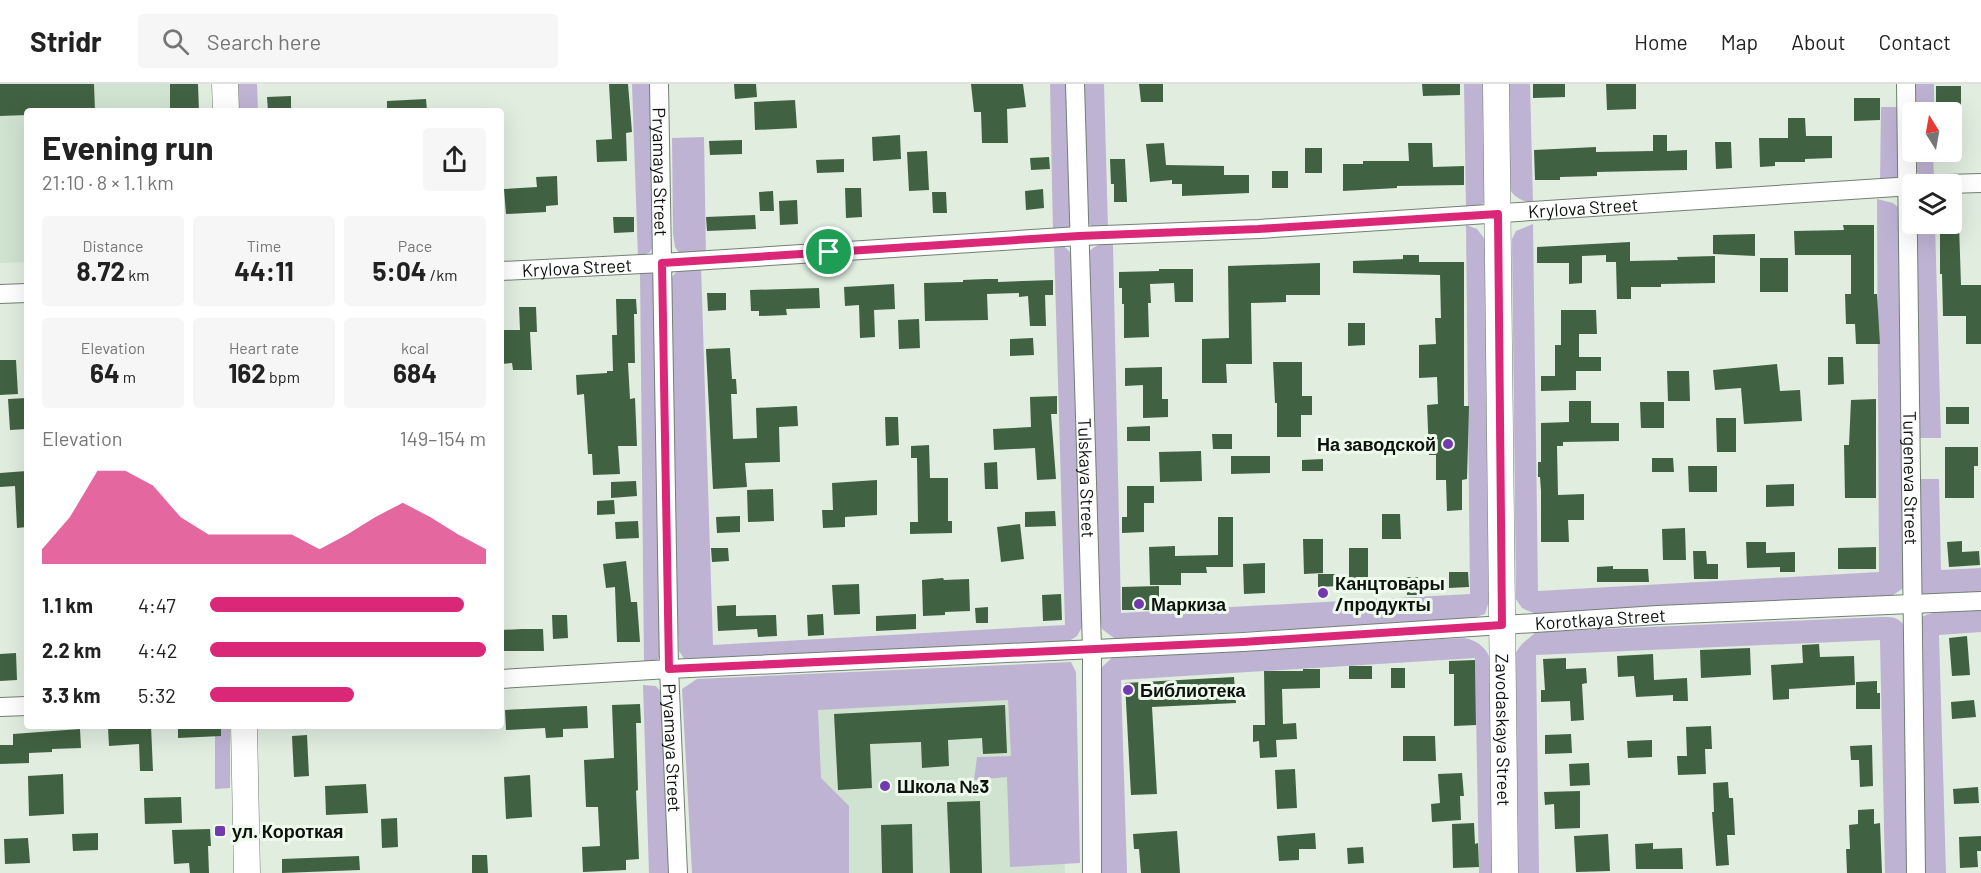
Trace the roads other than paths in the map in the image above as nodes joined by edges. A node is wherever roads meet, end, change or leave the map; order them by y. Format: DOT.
graph roads {
  1 [pos="225,84"];
  2 [pos="659,84"];
  3 [pos="1075,84"];
  4 [pos="1496,84"];
  5 [pos="1906,84"];
  6 [pos="226,108"];
  7 [pos="1910,174"];
  8 [pos="1981,183"];
  9 [pos="1962,184"];
  10 [pos="1902,187"];
  11 [pos="1498,214"];
  12 [pos="1910,234"];
  13 [pos="1079,236"];
  14 [pos="662,263"];
  15 [pos="504,271"];
  16 [pos="24,293"];
  17 [pos="0,294"];
  18 [pos="1981,601"];
  19 [pos="1912,605"];
  20 [pos="1502,625"];
  21 [pos="1092,649"];
  22 [pos="669,669"];
  23 [pos="504,679"];
  24 [pos="24,705"];
  25 [pos="0,707"];
  26 [pos="244,729"];
  27 [pos="247,873"];
  28 [pos="678,873"];
  29 [pos="1092,873"];
  30 [pos="1505,873"];
  31 [pos="1916,873"];
  1 -- 6 [label="main road"];
  2 -- 14 [label="street, Pryamaya Street"];
  3 -- 13 [label="street, Tulskaya Street"];
  4 -- 11 [label="main road, Zavodaskaya Street"];
  5 -- 7 [label="street, Turgeneva Street"];
  8 -- 9 [label="street"];
  10 -- 11 [label="street, Krylova Street"];
  11 -- 13 [label="street, Krylova Street"];
  11 -- 20 [label="main road, Zavodaskaya Street"];
  12 -- 19 [label="street, Turgeneva Street"];
  13 -- 14 [label="street, Krylova Street"];
  13 -- 21 [label="street, Tulskaya Street"];
  14 -- 15 [label="street, Krylova Street"];
  14 -- 22 [label="street, Pryamaya Street"];
  16 -- 17 [label="street"];
  18 -- 19 [label="street, Korotkaya Street"];
  19 -- 20 [label="street, Korotkaya Street"];
  19 -- 31 [label="street, Turgeneva Street"];
  20 -- 21 [label="street, Korotkaya Street"];
  20 -- 30 [label="main road, Zavodaskaya Street"];
  21 -- 22 [label="street, Korotkaya Street"];
  21 -- 29 [label="street, Tulskaya Street"];
  22 -- 23 [label="street, Korotkaya Street"];
  22 -- 28 [label="street, Pryamaya Street"];
  24 -- 25 [label="street"];
  26 -- 27 [label="main road"];
}
